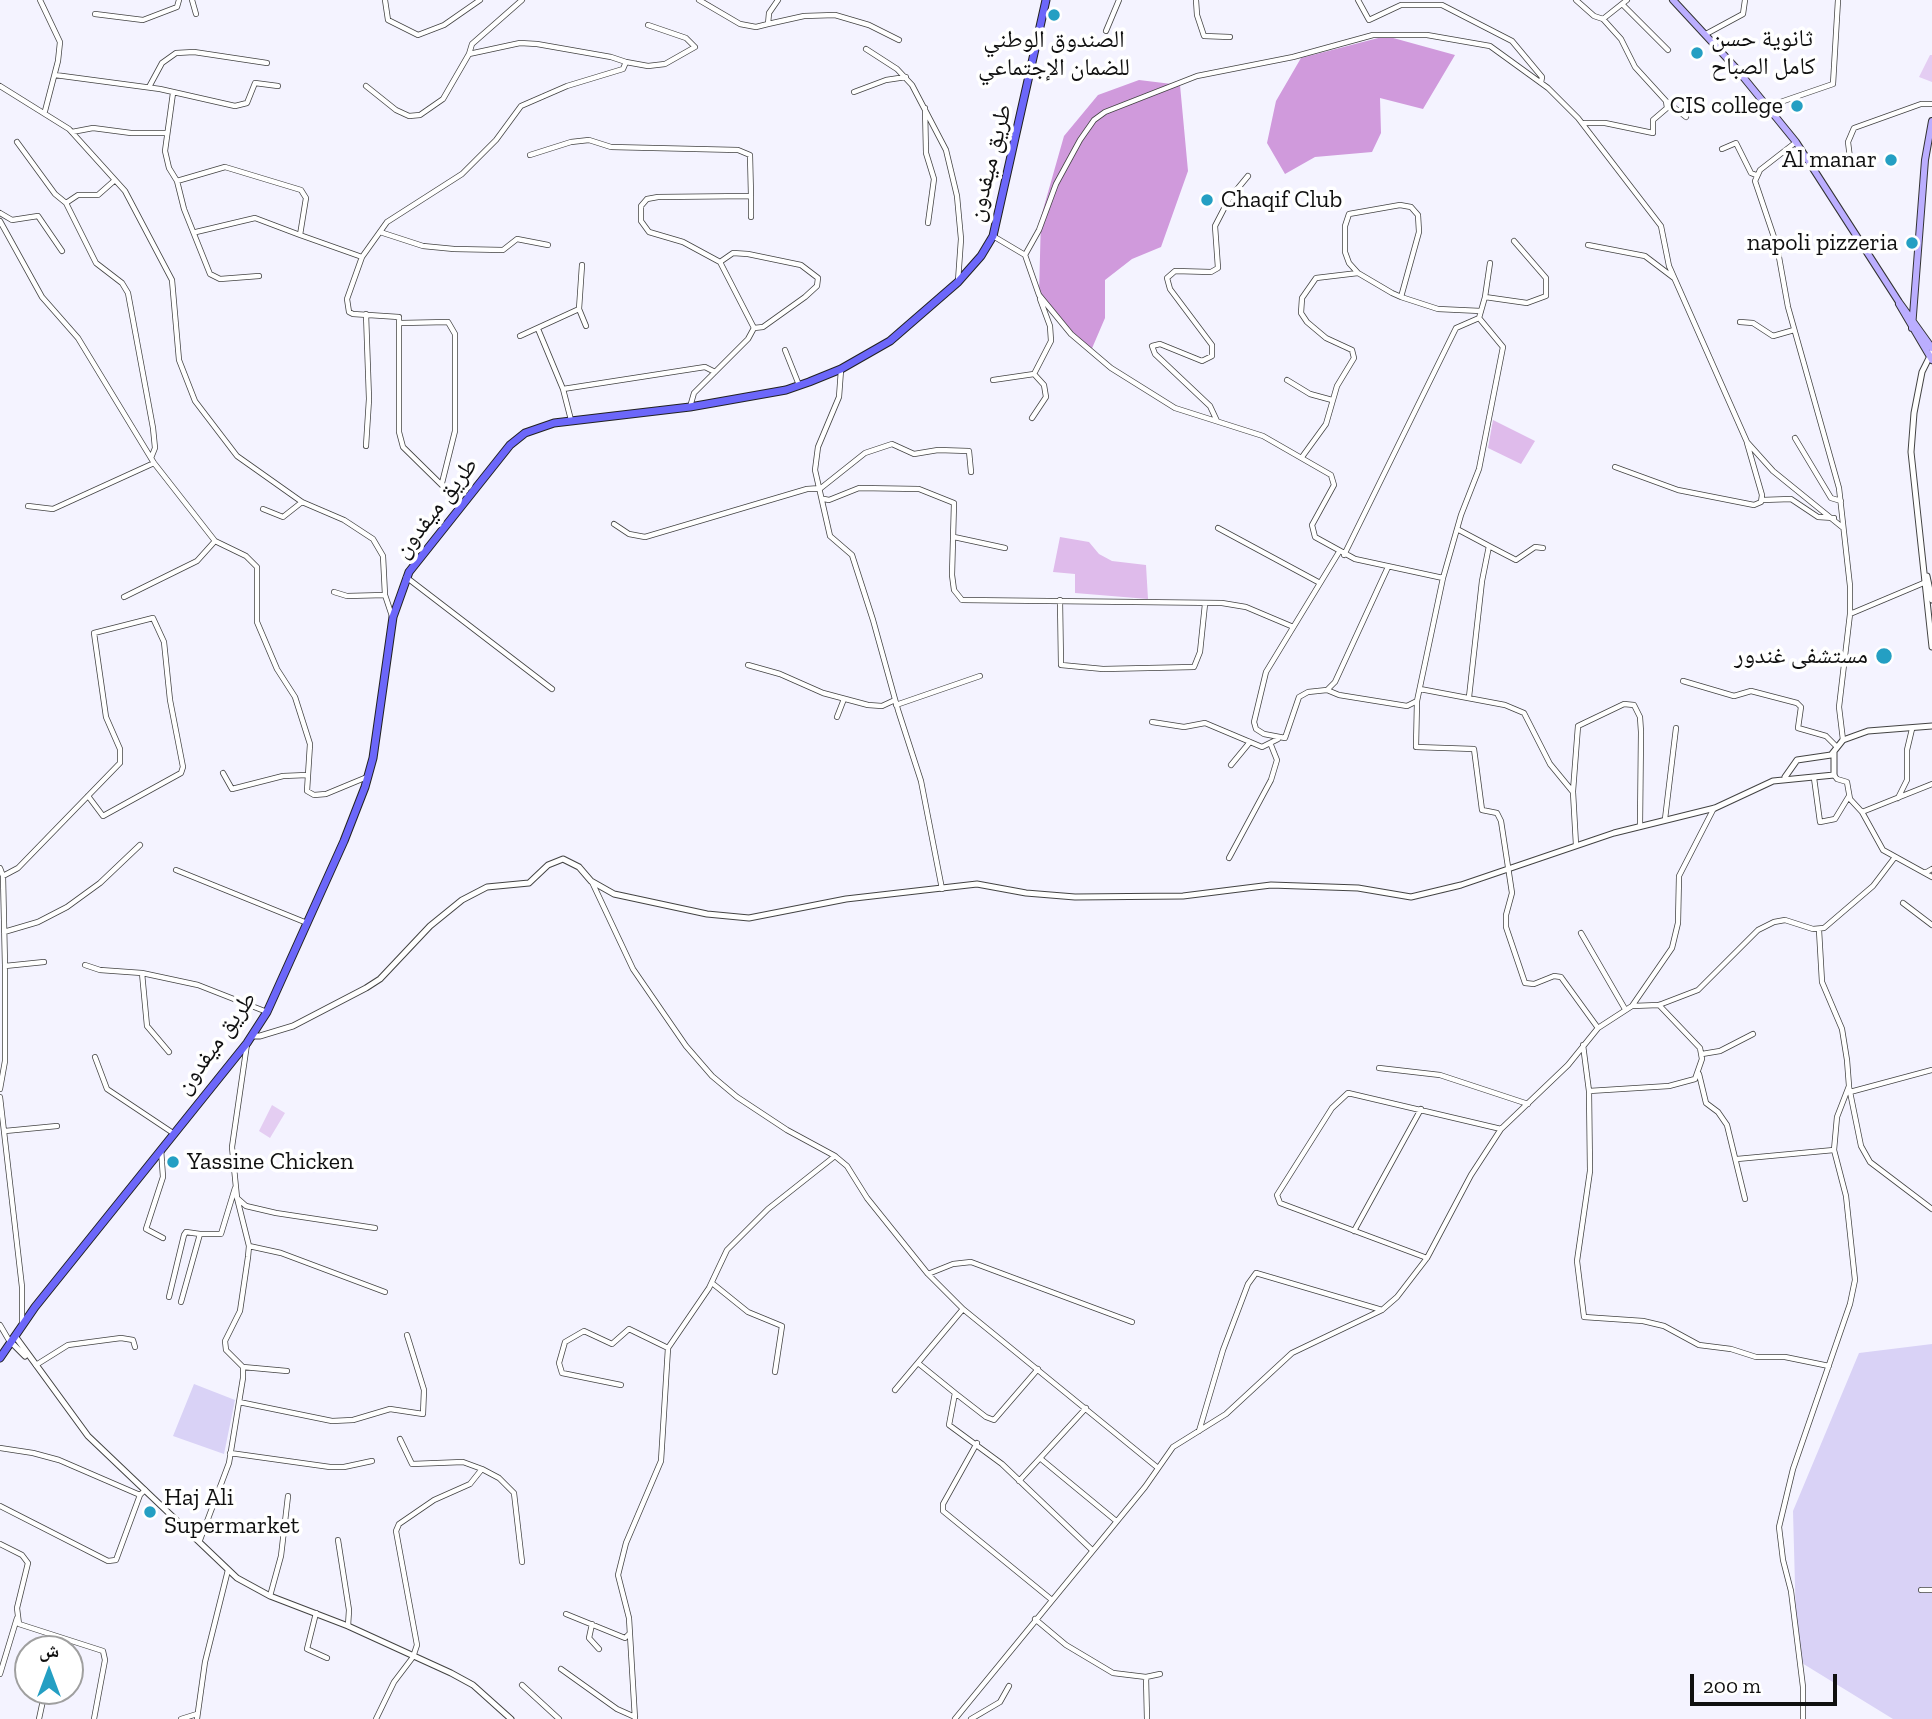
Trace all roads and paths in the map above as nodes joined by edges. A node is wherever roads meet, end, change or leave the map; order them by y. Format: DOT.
graph roads {
  1 [pos="40,0"];
  2 [pos="179,0"];
  3 [pos="192,0"];
  4 [pos="385,0"];
  5 [pos="480,0"];
  6 [pos="522,0"];
  7 [pos="699,0"];
  8 [pos="778,0"];
  9 [pos="1046,0"];
  10 [pos="1119,0"];
  11 [pos="1196,0"];
  12 [pos="1358,0"];
  13 [pos="1576,0"];
  14 [pos="1673,0"];
  15 [pos="1745,0"];
  16 [pos="1838,0"];
  17 [pos="1625,2"];
  18 [pos="95,14"];
  19 [pos="196,14"];
  20 [pos="1602,19"];
  21 [pos="768,24"];
  22 [pos="648,25"];
  23 [pos="1106,31"];
  24 [pos="1706,34"];
  25 [pos="1230,37"];
  26 [pos="899,40"];
  27 [pos="866,49"];
  28 [pos="1668,50"];
  29 [pos="469,54"];
  30 [pos="625,62"];
  31 [pos="267,63"];
  32 [pos="55,75"];
  33 [pos="906,77"];
  34 [pos="1541,83"];
  35 [pos="0,86"];
  36 [pos="278,86"];
  37 [pos="366,86"];
  38 [pos="149,87"];
  39 [pos="853,92"];
  40 [pos="173,93"];
  41 [pos="1666,101"];
  42 [pos="1932,104"];
  43 [pos="1769,106"];
  44 [pos="925,107"];
  45 [pos="45,111"];
  46 [pos="1686,117"];
  47 [pos="1932,121"];
  48 [pos="1583,123"];
  49 [pos="72,132"];
  50 [pos="165,133"];
  51 [pos="17,142"];
  52 [pos="1796,142"];
  53 [pos="1722,149"];
  54 [pos="530,155"];
  55 [pos="1850,158"];
  56 [pos="1756,175"];
  57 [pos="1248,176"];
  58 [pos="116,180"];
  59 [pos="177,181"];
  60 [pos="751,196"];
  61 [pos="66,203"];
  62 [pos="0,213"];
  63 [pos="751,217"];
  64 [pos="0,221"];
  65 [pos="928,223"];
  66 [pos="380,232"];
  67 [pos="196,233"];
  68 [pos="300,234"];
  69 [pos="993,236"];
  70 [pos="1514,241"];
  71 [pos="548,245"];
  72 [pos="1588,245"];
  73 [pos="62,251"];
  74 [pos="1025,255"];
  75 [pos="362,257"];
  76 [pos="720,262"];
  77 [pos="1489,263"];
  78 [pos="582,265"];
  79 [pos="1359,273"];
  80 [pos="259,276"];
  81 [pos="1675,278"];
  82 [pos="958,282"];
  83 [pos="1039,295"];
  84 [pos="1401,297"];
  85 [pos="1485,297"];
  86 [pos="579,309"];
  87 [pos="1481,311"];
  88 [pos="366,314"];
  89 [pos="1479,318"];
  90 [pos="1740,322"];
  91 [pos="401,323"];
  92 [pos="586,326"];
  93 [pos="1914,327"];
  94 [pos="754,328"];
  95 [pos="538,329"];
  96 [pos="1794,330"];
  97 [pos="520,336"];
  98 [pos="785,350"];
  99 [pos="1931,354"];
  100 [pos="842,369"];
  101 [pos="715,372"];
  102 [pos="1034,374"];
  103 [pos="993,380"];
  104 [pos="1287,380"];
  105 [pos="799,386"];
  106 [pos="563,389"];
  107 [pos="1332,400"];
  108 [pos="690,407"];
  109 [pos="1032,418"];
  110 [pos="571,420"];
  111 [pos="1217,421"];
  112 [pos="1795,438"];
  113 [pos="1747,442"];
  114 [pos="366,446"];
  115 [pos="1302,457"];
  116 [pos="152,461"];
  117 [pos="1615,467"];
  118 [pos="971,472"];
  119 [pos="442,483"];
  120 [pos="821,488"];
  121 [pos="824,499"];
  122 [pos="1762,500"];
  123 [pos="1841,501"];
  124 [pos="302,502"];
  125 [pos="28,506"];
  126 [pos="463,506"];
  127 [pos="263,509"];
  128 [pos="1834,518"];
  129 [pos="614,524"];
  130 [pos="1842,527"];
  131 [pos="1218,528"];
  132 [pos="1457,529"];
  133 [pos="954,537"];
  134 [pos="215,541"];
  135 [pos="1489,546"];
  136 [pos="1005,548"];
  137 [pos="1543,548"];
  138 [pos="1341,554"];
  139 [pos="1388,567"];
  140 [pos="406,577"];
  141 [pos="1443,578"];
  142 [pos="1927,580"];
  143 [pos="1320,583"];
  144 [pos="334,592"];
  145 [pos="385,595"];
  146 [pos="124,597"];
  147 [pos="1060,600"];
  148 [pos="1932,600"];
  149 [pos="1205,604"];
  150 [pos="1850,614"];
  151 [pos="393,617"];
  152 [pos="1291,626"];
  153 [pos="1932,640"];
  154 [pos="1932,648"];
  155 [pos="748,665"];
  156 [pos="980,676"];
  157 [pos="1684,681"];
  158 [pos="1420,688"];
  159 [pos="552,689"];
  160 [pos="1327,690"];
  161 [pos="1469,697"];
  162 [pos="844,699"];
  163 [pos="1417,701"];
  164 [pos="896,702"];
  165 [pos="837,717"];
  166 [pos="1152,722"];
  167 [pos="1932,726"];
  168 [pos="1676,727"];
  169 [pos="1912,729"];
  170 [pos="1279,739"];
  171 [pos="1843,740"];
  172 [pos="1251,741"];
  173 [pos="1271,745"];
  174 [pos="1836,750"];
  175 [pos="1231,765"];
  176 [pos="223,773"];
  177 [pos="307,775"];
  178 [pos="1834,775"];
  179 [pos="368,777"];
  180 [pos="1786,777"];
  181 [pos="1814,778"];
  182 [pos="1932,784"];
  183 [pos="1573,792"];
  184 [pos="88,796"];
  185 [pos="1849,796"];
  186 [pos="1898,798"];
  187 [pos="1715,808"];
  188 [pos="1861,812"];
  189 [pos="1665,819"];
  190 [pos="1640,826"];
  191 [pos="140,845"];
  192 [pos="1576,845"];
  193 [pos="1895,857"];
  194 [pos="1229,858"];
  195 [pos="0,867"];
  196 [pos="1932,869"];
  197 [pos="176,870"];
  198 [pos="1508,870"];
  199 [pos="1925,873"];
  200 [pos="3,876"];
  201 [pos="1932,877"];
  202 [pos="592,881"];
  203 [pos="942,889"];
  204 [pos="1903,903"];
  205 [pos="1,909"];
  206 [pos="307,923"];
  207 [pos="1932,925"];
  208 [pos="1819,930"];
  209 [pos="4,932"];
  210 [pos="1581,933"];
  211 [pos="44,962"];
  212 [pos="85,965"];
  213 [pos="5,966"];
  214 [pos="142,973"];
  215 [pos="2,981"];
  216 [pos="1659,1005"];
  217 [pos="1632,1006"];
  218 [pos="1625,1009"];
  219 [pos="267,1012"];
  220 [pos="1598,1028"];
  221 [pos="1753,1034"];
  222 [pos="249,1039"];
  223 [pos="1583,1044"];
  224 [pos="169,1052"];
  225 [pos="1702,1054"];
  226 [pos="95,1057"];
  227 [pos="1379,1068"];
  228 [pos="1932,1070"];
  229 [pos="1699,1073"];
  230 [pos="0,1089"];
  231 [pos="1849,1089"];
  232 [pos="1589,1091"];
  233 [pos="0,1097"];
  234 [pos="1528,1104"];
  235 [pos="1421,1109"];
  236 [pos="1,1110"];
  237 [pos="57,1126"];
  238 [pos="1501,1129"];
  239 [pos="5,1131"];
  240 [pos="173,1133"];
  241 [pos="161,1148"];
  242 [pos="1834,1150"];
  243 [pos="835,1156"];
  244 [pos="1737,1159"];
  245 [pos="0,1171"];
  246 [pos="9,1172"];
  247 [pos="235,1187"];
  248 [pos="237,1198"];
  249 [pos="1745,1199"];
  250 [pos="1932,1209"];
  251 [pos="375,1228"];
  252 [pos="1354,1231"];
  253 [pos="200,1234"];
  254 [pos="163,1238"];
  255 [pos="248,1246"];
  256 [pos="1427,1258"];
  257 [pos="928,1274"];
  258 [pos="712,1283"];
  259 [pos="385,1292"];
  260 [pos="169,1297"];
  261 [pos="22,1298"];
  262 [pos="181,1302"];
  263 [pos="35,1307"];
  264 [pos="963,1309"];
  265 [pos="1382,1310"];
  266 [pos="1132,1322"];
  267 [pos="22,1324"];
  268 [pos="1,1327"];
  269 [pos="407,1335"];
  270 [pos="8,1343"];
  271 [pos="135,1347"];
  272 [pos="668,1348"];
  273 [pos="0,1358"];
  274 [pos="918,1363"];
  275 [pos="35,1366"];
  276 [pos="1829,1366"];
  277 [pos="243,1367"];
  278 [pos="1038,1369"];
  279 [pos="287,1371"];
  280 [pos="775,1372"];
  281 [pos="621,1385"];
  282 [pos="895,1390"];
  283 [pos="955,1393"];
  284 [pos="239,1402"];
  285 [pos="1086,1409"];
  286 [pos="1199,1431"];
  287 [pos="400,1439"];
  288 [pos="977,1443"];
  289 [pos="0,1448"];
  290 [pos="230,1453"];
  291 [pos="1041,1459"];
  292 [pos="372,1461"];
  293 [pos="1158,1468"];
  294 [pos="482,1469"];
  295 [pos="1019,1481"];
  296 [pos="146,1490"];
  297 [pos="140,1495"];
  298 [pos="288,1496"];
  299 [pos="0,1506"];
  300 [pos="1115,1520"];
  301 [pos="201,1540"];
  302 [pos="338,1540"];
  303 [pos="0,1544"];
  304 [pos="1091,1549"];
  305 [pos="522,1562"];
  306 [pos="228,1570"];
  307 [pos="1921,1590"];
  308 [pos="1932,1590"];
  309 [pos="270,1596"];
  310 [pos="1052,1600"];
  311 [pos="18,1614"];
  312 [pos="316,1614"];
  313 [pos="566,1614"];
  314 [pos="1035,1619"];
  315 [pos="592,1624"];
  316 [pos="348,1626"];
  317 [pos="630,1633"];
  318 [pos="48,1635"];
  319 [pos="84,1646"];
  320 [pos="599,1649"];
  321 [pos="327,1658"];
  322 [pos="413,1658"];
  323 [pos="561,1669"];
  324 [pos="0,1674"];
  325 [pos="1160,1674"];
  326 [pos="1146,1677"];
  327 [pos="522,1685"];
  328 [pos="1009,1686"];
  329 [pos="197,1716"];
  330 [pos="509,1716"];
  331 [pos="635,1718"];
  332 [pos="94,1719"];
  333 [pos="181,1719"];
  334 [pos="376,1719"];
  335 [pos="500,1719"];
  336 [pos="559,1719"];
  337 [pos="955,1719"];
  338 [pos="971,1719"];
  339 [pos="1147,1719"];
  340 [pos="1803,1719"];
  1 -- 32 [label="street"];
  2 -- 18 [label="street"];
  3 -- 19 [label="street"];
  4 -- 5 [label="street"];
  6 -- 29 [label="street"];
  7 -- 21 [label="street"];
  8 -- 21 [label="street"];
  9 -- 69 [label="main road, طريق ميفدون"];
  10 -- 23 [label="street"];
  11 -- 25 [label="street"];
  12 -- 34 [label="street"];
  13 -- 20 [label="street"];
  14 -- 24 [label="main road"];
  15 -- 24 [label="street"];
  16 -- 43 [label="street"];
  17 -- 20 [label="street"];
  17 -- 28 [label="street"];
  20 -- 41 [label="street"];
  21 -- 26 [label="street"];
  22 -- 30 [label="street"];
  24 -- 43 [label="main road"];
  27 -- 33 [label="street"];
  29 -- 30 [label="street"];
  29 -- 37 [label="street"];
  30 -- 66 [label="street"];
  31 -- 38 [label="street"];
  32 -- 38 [label="street"];
  32 -- 45 [label="street"];
  33 -- 39 [label="street"];
  33 -- 44 [label="street"];
  34 -- 48 [label="street"];
  34 -- 74 [label="street"];
  35 -- 45 [label="street"];
  36 -- 40 [label="street"];
  38 -- 40 [label="street"];
  40 -- 50 [label="street"];
  41 -- 46 [label="street"];
  41 -- 48 [label="street"];
  42 -- 55 [label="street"];
  43 -- 52 [label="main road"];
  44 -- 65 [label="street"];
  44 -- 82 [label="street"];
  45 -- 49 [label="street"];
  47 -- 93 [label="main road"];
  48 -- 81 [label="street"];
  49 -- 50 [label="street"];
  49 -- 58 [label="street"];
  50 -- 59 [label="street"];
  51 -- 61 [label="street"];
  52 -- 56 [label="street"];
  52 -- 93 [label="main road"];
  53 -- 56 [label="street"];
  54 -- 60 [label="street"];
  56 -- 96 [label="street"];
  57 -- 111 [label="street"];
  58 -- 61 [label="street"];
  58 -- 124 [label="street"];
  59 -- 67 [label="street"];
  59 -- 68 [label="street"];
  60 -- 63 [label="street"];
  60 -- 76 [label="street"];
  61 -- 116 [label="street"];
  62 -- 73 [label="street"];
  64 -- 116 [label="street"];
  66 -- 71 [label="street"];
  66 -- 75 [label="street"];
  67 -- 68 [label="street"];
  67 -- 80 [label="street"];
  68 -- 75 [label="street"];
  69 -- 74 [label="street"];
  69 -- 82 [label="main road, طريق ميفدون"];
  70 -- 85 [label="street"];
  72 -- 81 [label="street"];
  74 -- 83 [label="street"];
  75 -- 88 [label="street"];
  76 -- 94 [label="street"];
  76 -- 94 [label="street"];
  77 -- 85 [label="street"];
  78 -- 86 [label="street"];
  79 -- 84 [label="street"];
  79 -- 84 [label="street"];
  79 -- 107 [label="street"];
  81 -- 113 [label="street"];
  82 -- 100 [label="main road, طريق ميفدون"];
  83 -- 102 [label="street"];
  83 -- 111 [label="street"];
  84 -- 87 [label="street"];
  85 -- 87 [label="street"];
  86 -- 92 [label="street"];
  86 -- 95 [label="street"];
  87 -- 89 [label="street"];
  88 -- 91 [label="street"];
  88 -- 114 [label="street"];
  89 -- 132 [label="street"];
  89 -- 138 [label="street"];
  90 -- 96 [label="street"];
  91 -- 119 [label="street"];
  91 -- 119 [label="street"];
  93 -- 99 [label="main road"];
  94 -- 101 [label="street"];
  95 -- 97 [label="street"];
  95 -- 106 [label="street"];
  96 -- 123 [label="street"];
  98 -- 105 [label="street"];
  99 -- 142 [label="street"];
  100 -- 105 [label="main road, طريق ميفدون"];
  100 -- 120 [label="street"];
  101 -- 106 [label="street"];
  101 -- 108 [label="street"];
  102 -- 103 [label="street"];
  102 -- 109 [label="street"];
  104 -- 107 [label="street"];
  105 -- 108 [label="main road, طريق ميفدون"];
  106 -- 110 [label="street"];
  107 -- 115 [label="street"];
  108 -- 110 [label="main road, طريق ميفدون"];
  110 -- 126 [label="main road, طريق ميفدون"];
  111 -- 115 [label="street"];
  112 -- 123 [label="street"];
  113 -- 122 [label="street"];
  113 -- 128 [label="street"];
  115 -- 138 [label="street"];
  116 -- 125 [label="street"];
  116 -- 134 [label="street"];
  117 -- 122 [label="street"];
  118 -- 120 [label="street"];
  119 -- 126 [label="street"];
  120 -- 121 [label="street"];
  120 -- 129 [label="street"];
  121 -- 133 [label="street"];
  121 -- 164 [label="street"];
  122 -- 128 [label="street"];
  123 -- 130 [label="street"];
  124 -- 127 [label="street"];
  124 -- 145 [label="street"];
  126 -- 140 [label="main road, طريق ميفدون"];
  128 -- 130 [label="street"];
  130 -- 150 [label="street"];
  131 -- 143 [label="street"];
  132 -- 135 [label="street"];
  132 -- 141 [label="street"];
  133 -- 136 [label="street"];
  133 -- 147 [label="street"];
  134 -- 146 [label="street"];
  134 -- 177 [label="street"];
  135 -- 137 [label="street"];
  135 -- 161 [label="street"];
  138 -- 139 [label="street"];
  138 -- 143 [label="street"];
  139 -- 141 [label="street"];
  139 -- 160 [label="street"];
  140 -- 151 [label="main road, طريق ميفدون"];
  140 -- 159 [label="street"];
  141 -- 158 [label="street"];
  142 -- 148 [label="street"];
  142 -- 150 [label="street"];
  142 -- 153 [label="street"];
  143 -- 152 [label="street"];
  144 -- 145 [label="street"];
  145 -- 151 [label="street"];
  147 -- 149 [label="street"];
  147 -- 149 [label="street"];
  149 -- 152 [label="street"];
  150 -- 171 [label="street"];
  151 -- 179 [label="main road, طريق ميفدون"];
  152 -- 170 [label="street"];
  153 -- 154 [label="street"];
  155 -- 162 [label="street"];
  156 -- 164 [label="street"];
  157 -- 174 [label="street"];
  158 -- 161 [label="street"];
  158 -- 163 [label="street"];
  160 -- 163 [label="street"];
  160 -- 170 [label="street"];
  161 -- 183 [label="street"];
  162 -- 164 [label="street"];
  162 -- 165 [label="street"];
  163 -- 198 [label="street"];
  164 -- 203 [label="street"];
  166 -- 172 [label="street"];
  167 -- 169 [label="street"];
  168 -- 189 [label="street"];
  169 -- 171 [label="street"];
  169 -- 186 [label="street"];
  170 -- 173 [label="street"];
  171 -- 174 [label="street"];
  172 -- 173 [label="street"];
  172 -- 175 [label="street"];
  173 -- 194 [label="street"];
  174 -- 178 [label="street"];
  174 -- 180 [label="street"];
  176 -- 177 [label="street"];
  177 -- 179 [label="street"];
  178 -- 181 [label="street"];
  178 -- 185 [label="street"];
  179 -- 206 [label="main road, طريق ميفدون"];
  180 -- 181 [label="street"];
  180 -- 187 [label="street"];
  181 -- 185 [label="street"];
  182 -- 186 [label="street"];
  183 -- 190 [label="street"];
  183 -- 192 [label="street"];
  184 -- 184 [label="street"];
  184 -- 200 [label="street"];
  185 -- 188 [label="street"];
  186 -- 188 [label="street"];
  187 -- 189 [label="street"];
  187 -- 217 [label="street"];
  188 -- 193 [label="street"];
  189 -- 190 [label="street"];
  190 -- 192 [label="street"];
  191 -- 209 [label="street"];
  192 -- 198 [label="street"];
  193 -- 199 [label="street"];
  193 -- 208 [label="street"];
  195 -- 200 [label="street"];
  196 -- 199 [label="street"];
  197 -- 206 [label="street"];
  198 -- 203 [label="street"];
  198 -- 220 [label="street"];
  199 -- 201 [label="street"];
  200 -- 205 [label="street"];
  202 -- 203 [label="street"];
  202 -- 222 [label="street"];
  202 -- 243 [label="street"];
  204 -- 207 [label="street"];
  205 -- 209 [label="street"];
  206 -- 219 [label="main road, طريق ميفدون"];
  208 -- 216 [label="street"];
  208 -- 231 [label="street"];
  209 -- 213 [label="street"];
  210 -- 218 [label="street"];
  211 -- 213 [label="street"];
  212 -- 214 [label="street"];
  213 -- 215 [label="street"];
  214 -- 219 [label="street"];
  214 -- 224 [label="street"];
  215 -- 230 [label="street"];
  216 -- 217 [label="street"];
  216 -- 225 [label="street"];
  217 -- 218 [label="street"];
  218 -- 220 [label="street"];
  219 -- 222 [label="main road, طريق ميفدون"];
  220 -- 223 [label="street"];
  221 -- 225 [label="street"];
  222 -- 240 [label="main road, طريق ميفدون"];
  222 -- 247 [label="street"];
  223 -- 232 [label="street"];
  223 -- 234 [label="street"];
  225 -- 229 [label="street"];
  226 -- 240 [label="street"];
  227 -- 234 [label="street"];
  228 -- 231 [label="street"];
  229 -- 232 [label="street"];
  229 -- 244 [label="street"];
  231 -- 242 [label="street"];
  231 -- 250 [label="street"];
  232 -- 276 [label="street"];
  233 -- 236 [label="street"];
  234 -- 238 [label="street"];
  235 -- 238 [label="street"];
  235 -- 252 [label="street"];
  235 -- 252 [label="street"];
  236 -- 239 [label="street"];
  237 -- 239 [label="street"];
  238 -- 256 [label="street"];
  239 -- 246 [label="street"];
  240 -- 241 [label="main road, طريق ميفدون"];
  241 -- 254 [label="street"];
  241 -- 263 [label="main road, طريق ميفدون"];
  242 -- 244 [label="street"];
  242 -- 276 [label="street"];
  243 -- 257 [label="street"];
  243 -- 258 [label="street"];
  244 -- 249 [label="street"];
  245 -- 246 [label="street"];
  246 -- 261 [label="street"];
  247 -- 248 [label="street"];
  247 -- 253 [label="street"];
  248 -- 251 [label="street"];
  248 -- 255 [label="street"];
  252 -- 256 [label="street"];
  253 -- 260 [label="street"];
  253 -- 262 [label="street"];
  255 -- 259 [label="street"];
  255 -- 277 [label="street"];
  256 -- 265 [label="street"];
  257 -- 264 [label="street"];
  257 -- 266 [label="street"];
  258 -- 272 [label="street"];
  258 -- 280 [label="street"];
  261 -- 263 [label="street"];
  261 -- 267 [label="street"];
  263 -- 267 [label="main road, طريق ميفدون"];
  264 -- 274 [label="street"];
  264 -- 278 [label="street"];
  265 -- 286 [label="street"];
  265 -- 286 [label="street"];
  267 -- 270 [label="main road, طريق ميفدون"];
  268 -- 270 [label="street"];
  269 -- 284 [label="street"];
  270 -- 273 [label="main road, طريق ميفدون"];
  270 -- 275 [label="street"];
  271 -- 275 [label="street"];
  272 -- 281 [label="street"];
  272 -- 317 [label="street"];
  274 -- 282 [label="street"];
  274 -- 283 [label="street"];
  275 -- 296 [label="street"];
  276 -- 340 [label="street"];
  277 -- 279 [label="street"];
  277 -- 284 [label="street"];
  278 -- 283 [label="street"];
  278 -- 285 [label="street"];
  283 -- 288 [label="street"];
  284 -- 290 [label="street"];
  285 -- 291 [label="street"];
  285 -- 293 [label="street"];
  286 -- 293 [label="street"];
  287 -- 294 [label="street"];
  288 -- 295 [label="street"];
  288 -- 310 [label="street"];
  289 -- 297 [label="street"];
  290 -- 292 [label="street"];
  290 -- 301 [label="street"];
  291 -- 295 [label="street"];
  291 -- 300 [label="street"];
  293 -- 300 [label="street"];
  294 -- 305 [label="street"];
  294 -- 322 [label="street"];
  295 -- 304 [label="street"];
  296 -- 297 [label="street"];
  296 -- 301 [label="street"];
  297 -- 299 [label="street"];
  298 -- 309 [label="street"];
  300 -- 304 [label="street"];
  301 -- 306 [label="street"];
  302 -- 316 [label="street"];
  303 -- 311 [label="street"];
  304 -- 310 [label="street"];
  306 -- 309 [label="street"];
  306 -- 329 [label="street"];
  307 -- 308 [label="street"];
  309 -- 312 [label="street"];
  310 -- 314 [label="street"];
  311 -- 318 [label="street"];
  311 -- 324 [label="street"];
  312 -- 316 [label="street"];
  312 -- 321 [label="street"];
  313 -- 315 [label="street"];
  314 -- 326 [label="street"];
  314 -- 337 [label="street"];
  315 -- 317 [label="street"];
  315 -- 320 [label="street"];
  316 -- 322 [label="street"];
  317 -- 331 [label="street"];
  319 -- 332 [label="street"];
  322 -- 330 [label="street"];
  322 -- 334 [label="street"];
  323 -- 331 [label="street"];
  325 -- 326 [label="street"];
  326 -- 339 [label="street"];
  327 -- 336 [label="street"];
  328 -- 338 [label="street"];
  329 -- 333 [label="street"];
  330 -- 335 [label="street"];
}
